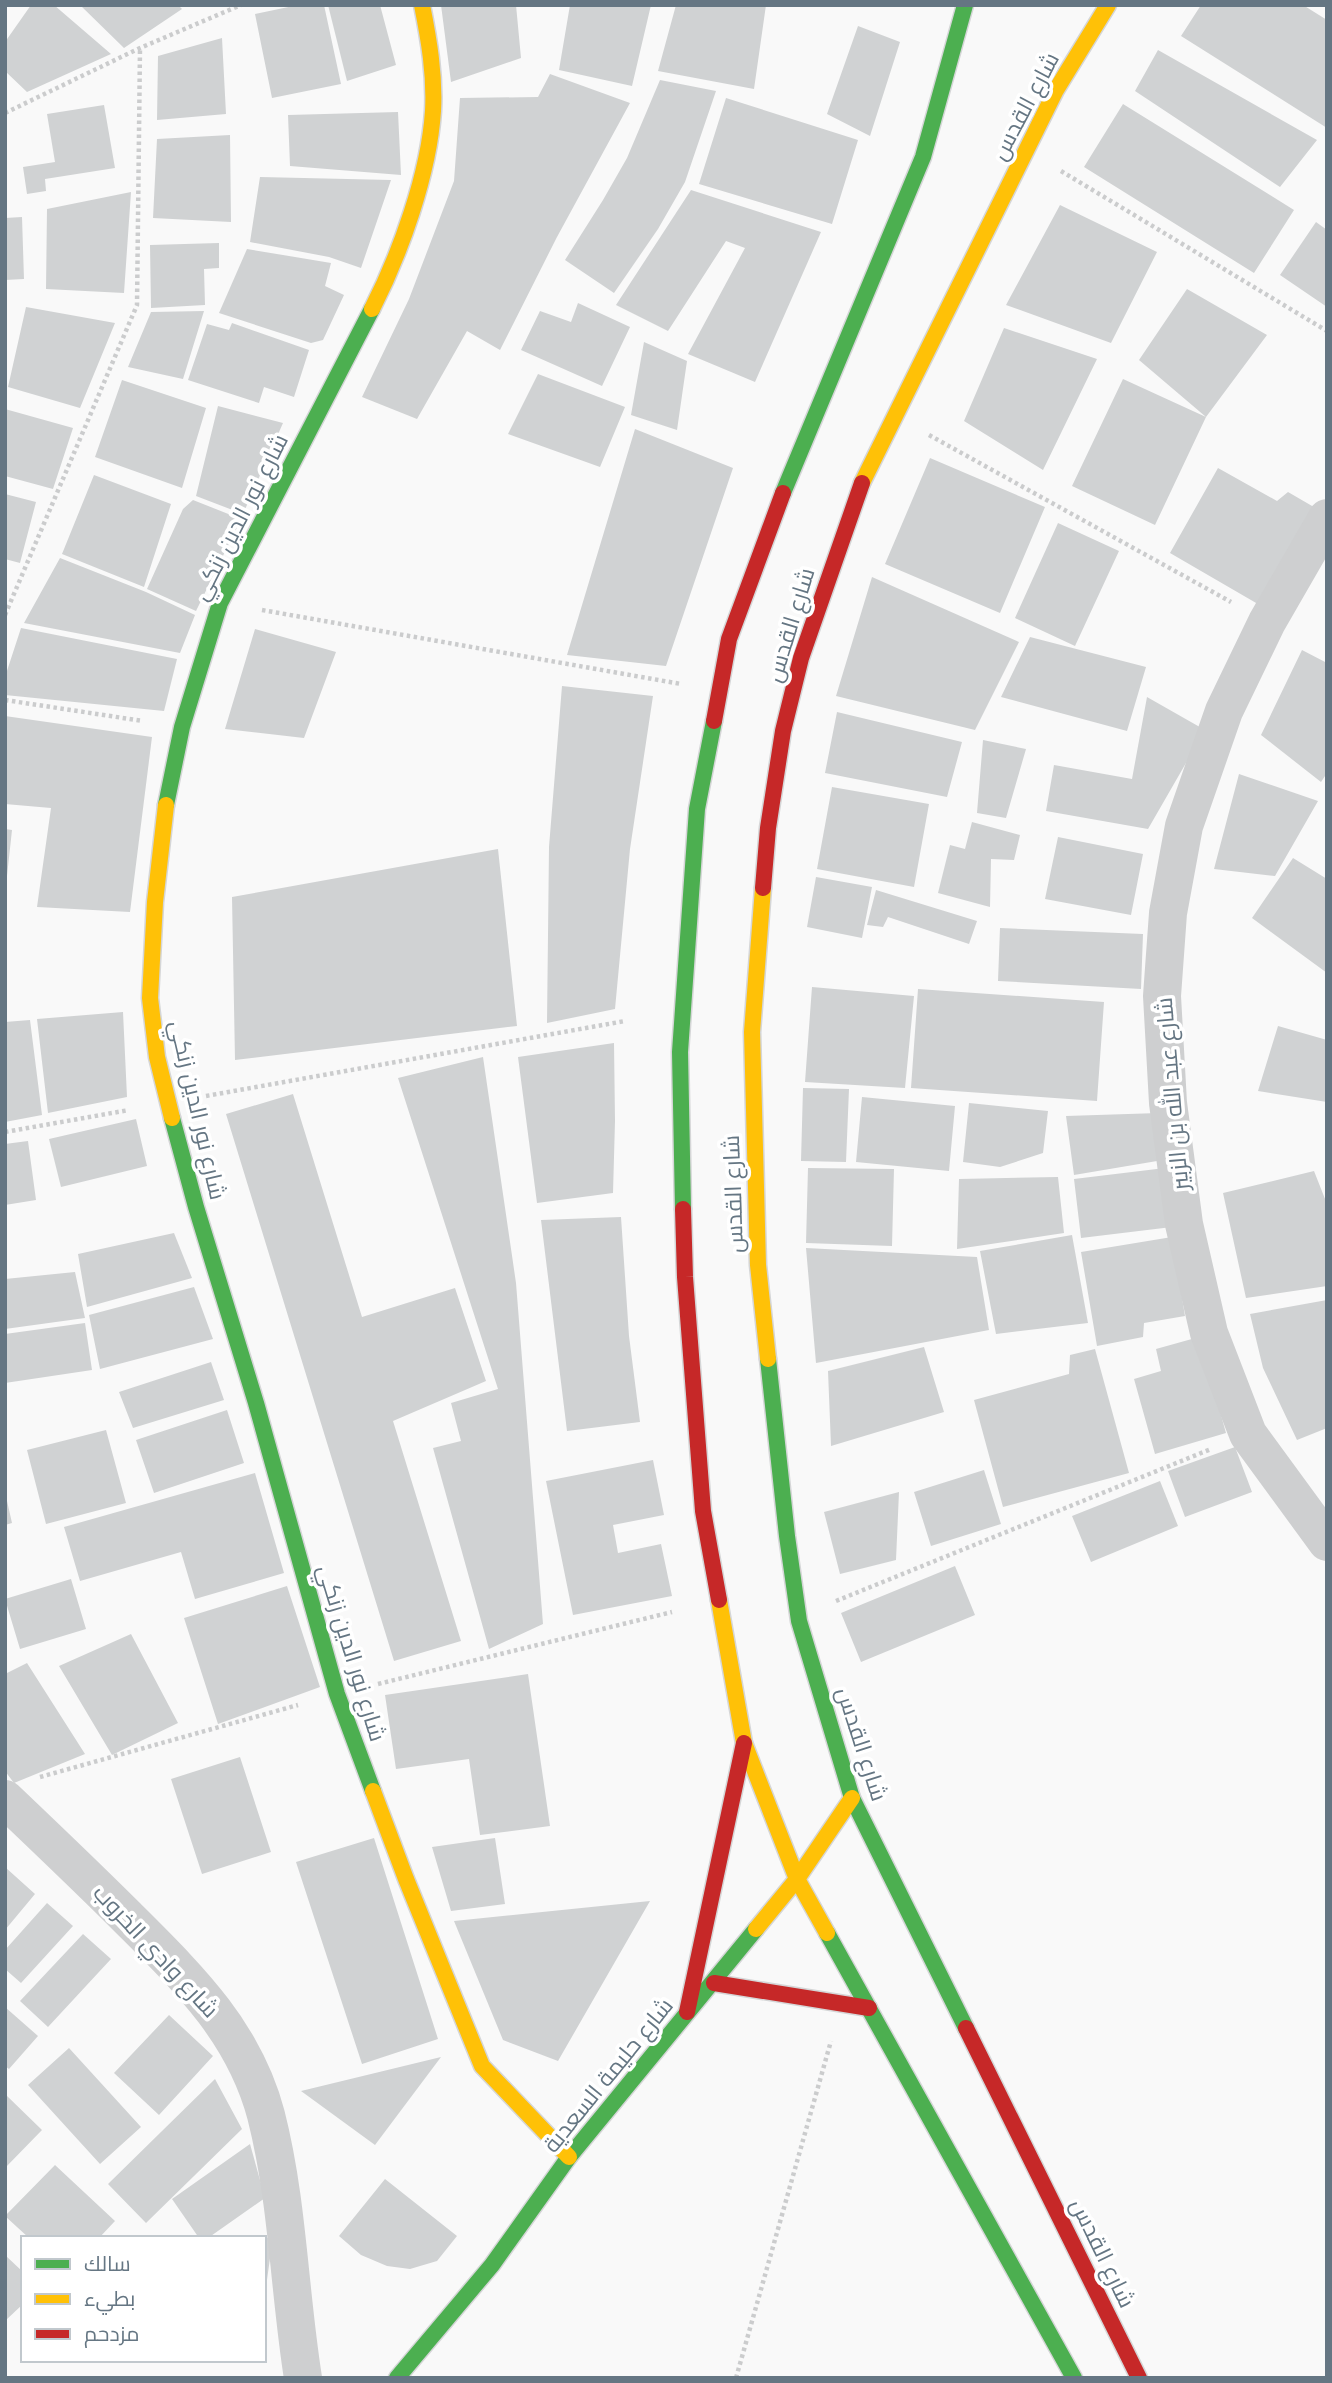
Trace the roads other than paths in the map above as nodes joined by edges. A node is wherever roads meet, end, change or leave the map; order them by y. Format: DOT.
graph roads {
  1 [pos="422,5"];
  2 [pos="965,5"];
  3 [pos="1108,5"];
  4 [pos="1327,518"];
  5 [pos="1327,1542"];
  6 [pos="744,1743"];
  7 [pos="19,1789"];
  8 [pos="852,1798"];
  9 [pos="797,1879"];
  10 [pos="714,1983"];
  11 [pos="869,2008"];
  12 [pos="687,2012"];
  13 [pos="569,2157"];
  14 [pos="303,2378"];
  15 [pos="397,2378"];
  16 [pos="1074,2378"];
  17 [pos="1139,2378"];
  1 -- 13 [label="main road, شارع نور الدين زنكي"];
  2 -- 6 [label="main road"];
  3 -- 8 [label="main road, شارع القدس"];
  4 -- 5 [label="street, شارع عبد الله بن الزبير"];
  6 -- 9 [label="main road"];
  6 -- 12 [label="main road"];
  7 -- 14 [label="street, شارع وادي الخروب"];
  8 -- 9 [label="main road, شارع حليمة السعدية"];
  8 -- 17 [label="main road, شارع القدس"];
  9 -- 10 [label="main road, شارع حليمة السعدية"];
  9 -- 11 [label="main road"];
  10 -- 11 [label="main road"];
  10 -- 12 [label="main road, شارع حليمة السعدية"];
  11 -- 16 [label="main road"];
  12 -- 13 [label="main road, شارع حليمة السعدية"];
  13 -- 15 [label="main road, شارع حليمة السعدية"];
}
